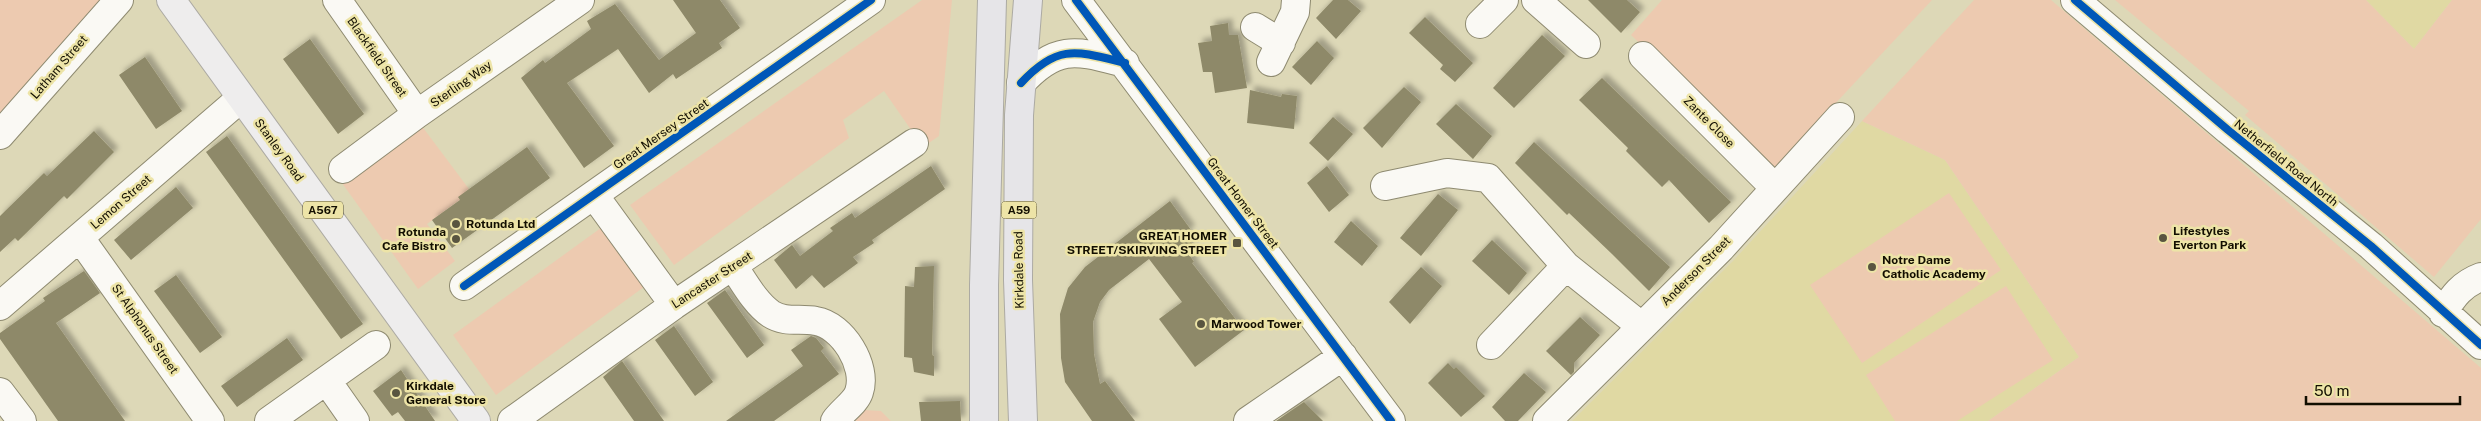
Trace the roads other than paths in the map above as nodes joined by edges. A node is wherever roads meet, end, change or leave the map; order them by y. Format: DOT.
graph roads {
  1 [pos="119,0"];
  2 [pos="170,0"];
  3 [pos="337,0"];
  4 [pos="580,0"];
  5 [pos="871,0"];
  6 [pos="992,0"];
  7 [pos="1028,0"];
  8 [pos="1076,0"];
  9 [pos="1296,0"];
  10 [pos="1504,0"];
  11 [pos="1536,0"];
  12 [pos="2075,0"];
  13 [pos="1480,24"];
  14 [pos="1255,27"];
  15 [pos="1586,44"];
  16 [pos="1643,56"];
  17 [pos="1125,63"];
  18 [pos="1020,83"];
  19 [pos="241,98"];
  20 [pos="417,114"];
  21 [pos="1840,117"];
  22 [pos="0,135"];
  23 [pos="914,143"];
  24 [pos="343,169"];
  25 [pos="1385,186"];
  26 [pos="1775,188"];
  27 [pos="594,195"];
  28 [pos="80,238"];
  29 [pos="733,266"];
  30 [pos="1566,266"];
  31 [pos="2481,277"];
  32 [pos="464,286"];
  33 [pos="674,305"];
  34 [pos="0,306"];
  35 [pos="2443,313"];
  36 [pos="1641,326"];
  37 [pos="376,345"];
  38 [pos="1491,345"];
  39 [pos="2481,345"];
  40 [pos="1343,356"];
  41 [pos="327,381"];
  42 [pos="0,392"];
  43 [pos="22,421"];
  44 [pos="210,421"];
  45 [pos="269,421"];
  46 [pos="355,421"];
  47 [pos="476,421"];
  48 [pos="512,421"];
  49 [pos="836,421"];
  50 [pos="984,421"];
  51 [pos="1023,421"];
  52 [pos="1248,421"];
  53 [pos="1391,421"];
  54 [pos="1547,421"];
  1 -- 22 [label="street, Latham Street"];
  2 -- 19 [label="main road, Stanley Road / A567"];
  3 -- 20 [label="street, Blackfield Street"];
  4 -- 20 [label="street, Sterling Way"];
  5 -- 27 [label="street, Great Mersey Street"];
  6 -- 50 [label="highway, A59"];
  7 -- 18 [label="highway, Kirkdale Road / A59"];
  8 -- 17 [label="street, Great Homer Street"];
  9 -- 14 [label="street"];
  10 -- 13 [label="street"];
  11 -- 15 [label="street"];
  12 -- 35 [label="street, Netherfield Road North"];
  16 -- 26 [label="street, Zante Close"];
  17 -- 18 [label="street"];
  17 -- 40 [label="street, Great Homer Street"];
  18 -- 51 [label="highway, Kirkdale Road / A59"];
  19 -- 28 [label="street, Lemon Street"];
  19 -- 47 [label="main road, Stanley Road / A567"];
  20 -- 24 [label="street, Sterling Way"];
  21 -- 26 [label="street, Anderson Street"];
  23 -- 29 [label="street, Lancaster Street"];
  25 -- 30 [label="street"];
  26 -- 36 [label="street, Anderson Street"];
  27 -- 32 [label="street, Great Mersey Street"];
  27 -- 33 [label="street"];
  28 -- 34 [label="street, Lemon Street"];
  28 -- 44 [label="street, St Alphonus Street"];
  29 -- 33 [label="street, Lancaster Street"];
  29 -- 49 [label="street"];
  30 -- 36 [label="street"];
  30 -- 38 [label="street"];
  31 -- 35 [label="street"];
  33 -- 48 [label="street, Lancaster Street"];
  35 -- 39 [label="street, Netherfield Road North"];
  36 -- 54 [label="street, Anderson Street"];
  37 -- 41 [label="street"];
  40 -- 52 [label="street"];
  40 -- 53 [label="street, Great Homer Street"];
  41 -- 45 [label="street"];
  41 -- 46 [label="street"];
  42 -- 43 [label="street"];
}
